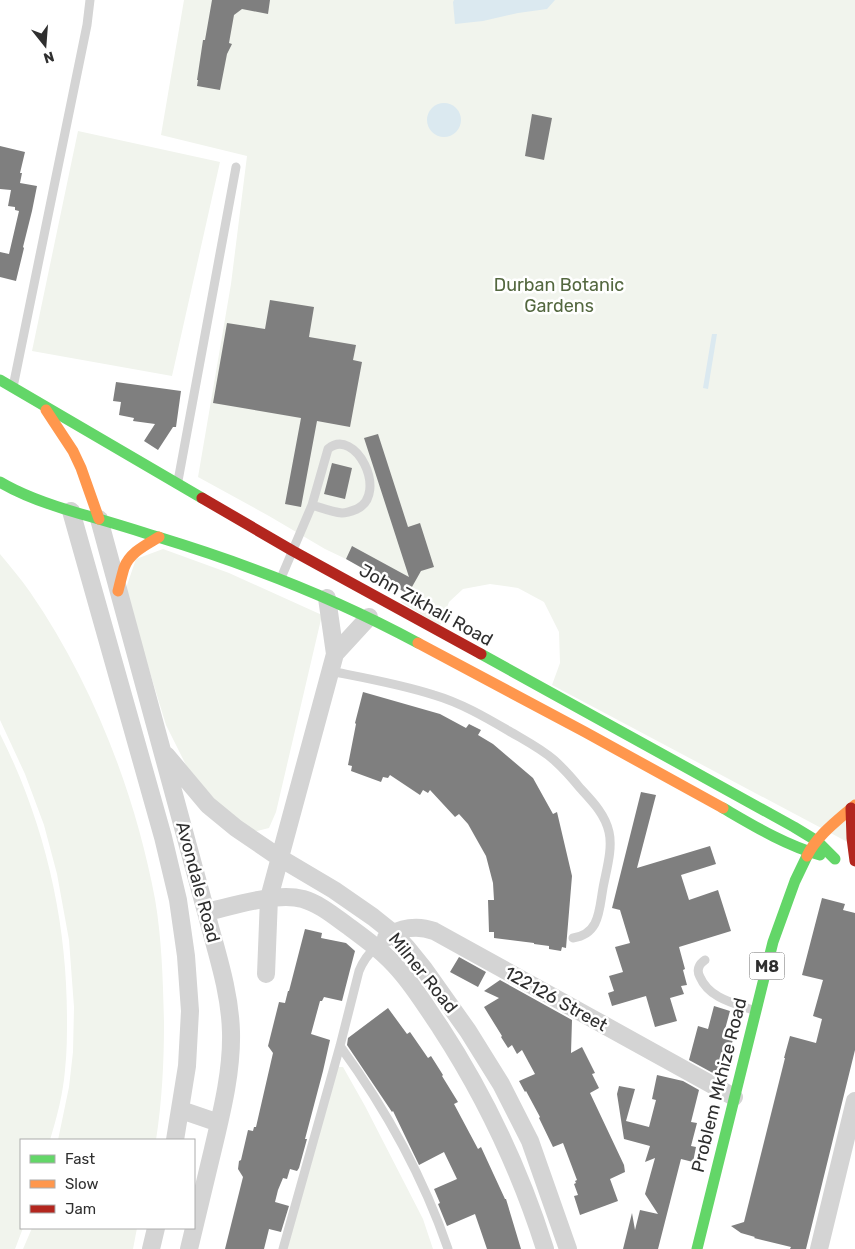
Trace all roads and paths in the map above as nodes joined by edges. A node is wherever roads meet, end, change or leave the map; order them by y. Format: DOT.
graph roads {
  1 [pos="90,0"];
  2 [pos="236,168"];
  3 [pos="0,380"];
  4 [pos="13,388"];
  5 [pos="42,404"];
  6 [pos="81,468"];
  7 [pos="0,482"];
  8 [pos="76,484"];
  9 [pos="178,484"];
  10 [pos="65,505"];
  11 [pos="312,505"];
  12 [pos="99,519"];
  13 [pos="159,537"];
  14 [pos="293,551"];
  15 [pos="280,579"];
  16 [pos="118,591"];
  17 [pos="327,598"];
  18 [pos="369,617"];
  19 [pos="332,662"];
  20 [pos="163,751"];
  21 [pos="853,806"];
  22 [pos="817,841"];
  23 [pos="809,852"];
  24 [pos="280,858"];
  25 [pos="835,859"];
  26 [pos="855,861"];
  27 [pos="855,870"];
  28 [pos="269,898"];
  29 [pos="206,912"];
  30 [pos="393,933"];
  31 [pos="573,938"];
  32 [pos="376,946"];
  33 [pos="705,960"];
  34 [pos="266,974"];
  35 [pos="755,1011"];
  36 [pos="340,1046"];
  37 [pos="501,1084"];
  38 [pos="481,1095"];
  39 [pos="734,1097"];
  40 [pos="855,1101"];
  41 [pos="181,1110"];
  42 [pos="219,1123"];
  43 [pos="175,1139"];
  44 [pos="530,1142"];
  45 [pos="509,1152"];
  46 [pos="195,1224"];
  47 [pos="156,1229"];
  48 [pos="194,1229"];
  49 [pos="151,1249"];
  50 [pos="189,1249"];
  51 [pos="282,1249"];
  52 [pos="448,1249"];
  53 [pos="545,1249"];
  54 [pos="568,1249"];
  55 [pos="697,1249"];
  56 [pos="819,1249"];
  1 -- 4 [label="lane"];
  2 -- 9 [label="lane"];
  3 -- 4 [label="main road, John Zikhali Road"];
  4 -- 5 [label="main road, John Zikhali Road"];
  5 -- 6 [label="main road"];
  5 -- 9 [label="main road, John Zikhali Road"];
  6 -- 8 [label="main road"];
  6 -- 12 [label="main road"];
  7 -- 10 [label="main road, John Zikhali Road"];
  9 -- 14 [label="main road, John Zikhali Road"];
  10 -- 12 [label="main road, John Zikhali Road"];
  10 -- 41 [label="street, Avondale Road"];
  11 -- 11 [label="lane"];
  11 -- 14 [label="lane"];
  12 -- 13 [label="main road, John Zikhali Road"];
  12 -- 16 [label="street, Avondale Road"];
  13 -- 15 [label="main road, John Zikhali Road"];
  13 -- 16 [label="main road"];
  14 -- 15 [label="lane"];
  14 -- 22 [label="main road, John Zikhali Road"];
  15 -- 17 [label="main road, John Zikhali Road"];
  16 -- 20 [label="street, Avondale Road"];
  17 -- 18 [label="main road, John Zikhali Road"];
  17 -- 19 [label="street"];
  18 -- 19 [label="street"];
  18 -- 23 [label="main road, John Zikhali Road"];
  19 -- 24 [label="street"];
  19 -- 31 [label="lane"];
  20 -- 24 [label="street, Milner Road"];
  20 -- 29 [label="street, Avondale Road"];
  21 -- 22 [label="main road, Problem Mkhize Road / M8"];
  21 -- 26 [label="main road"];
  22 -- 23 [label="main road, Problem Mkhize Road / M8"];
  22 -- 25 [label="main road, John Zikhali Road"];
  23 -- 25 [label="main road, John Zikhali Road"];
  23 -- 35 [label="main road, Problem Mkhize Road / M8"];
  24 -- 28 [label="street"];
  24 -- 30 [label="street, Milner Road"];
  25 -- 27 [label="main road, John Zikhali Road"];
  28 -- 29 [label="street, Milner Road"];
  28 -- 32 [label="street, Milner Road"];
  28 -- 34 [label="street"];
  29 -- 42 [label="street, Avondale Road"];
  30 -- 32 [label="street, 122126 Street"];
  30 -- 37 [label="street, Milner Road"];
  30 -- 39 [label="street, 122126 Street"];
  32 -- 36 [label="lane"];
  32 -- 38 [label="street, Milner Road"];
  33 -- 35 [label="lane"];
  35 -- 39 [label="main road, Problem Mkhize Road / M8"];
  36 -- 51 [label="lane"];
  36 -- 52 [label="lane"];
  37 -- 38 [label="street"];
  37 -- 44 [label="street, Milner Road"];
  38 -- 45 [label="street, Milner Road"];
  39 -- 55 [label="main road, Problem Mkhize Road / M8"];
  40 -- 56 [label="street"];
  41 -- 42 [label="street"];
  41 -- 43 [label="street, Avondale Road"];
  42 -- 46 [label="street, Avondale Road"];
  44 -- 45 [label="street"];
  44 -- 54 [label="street, Milner Road"];
  45 -- 53 [label="street, Milner Road"];
  47 -- 49 [label="street"];
  48 -- 50 [label="street, Avondale Road"];
}
